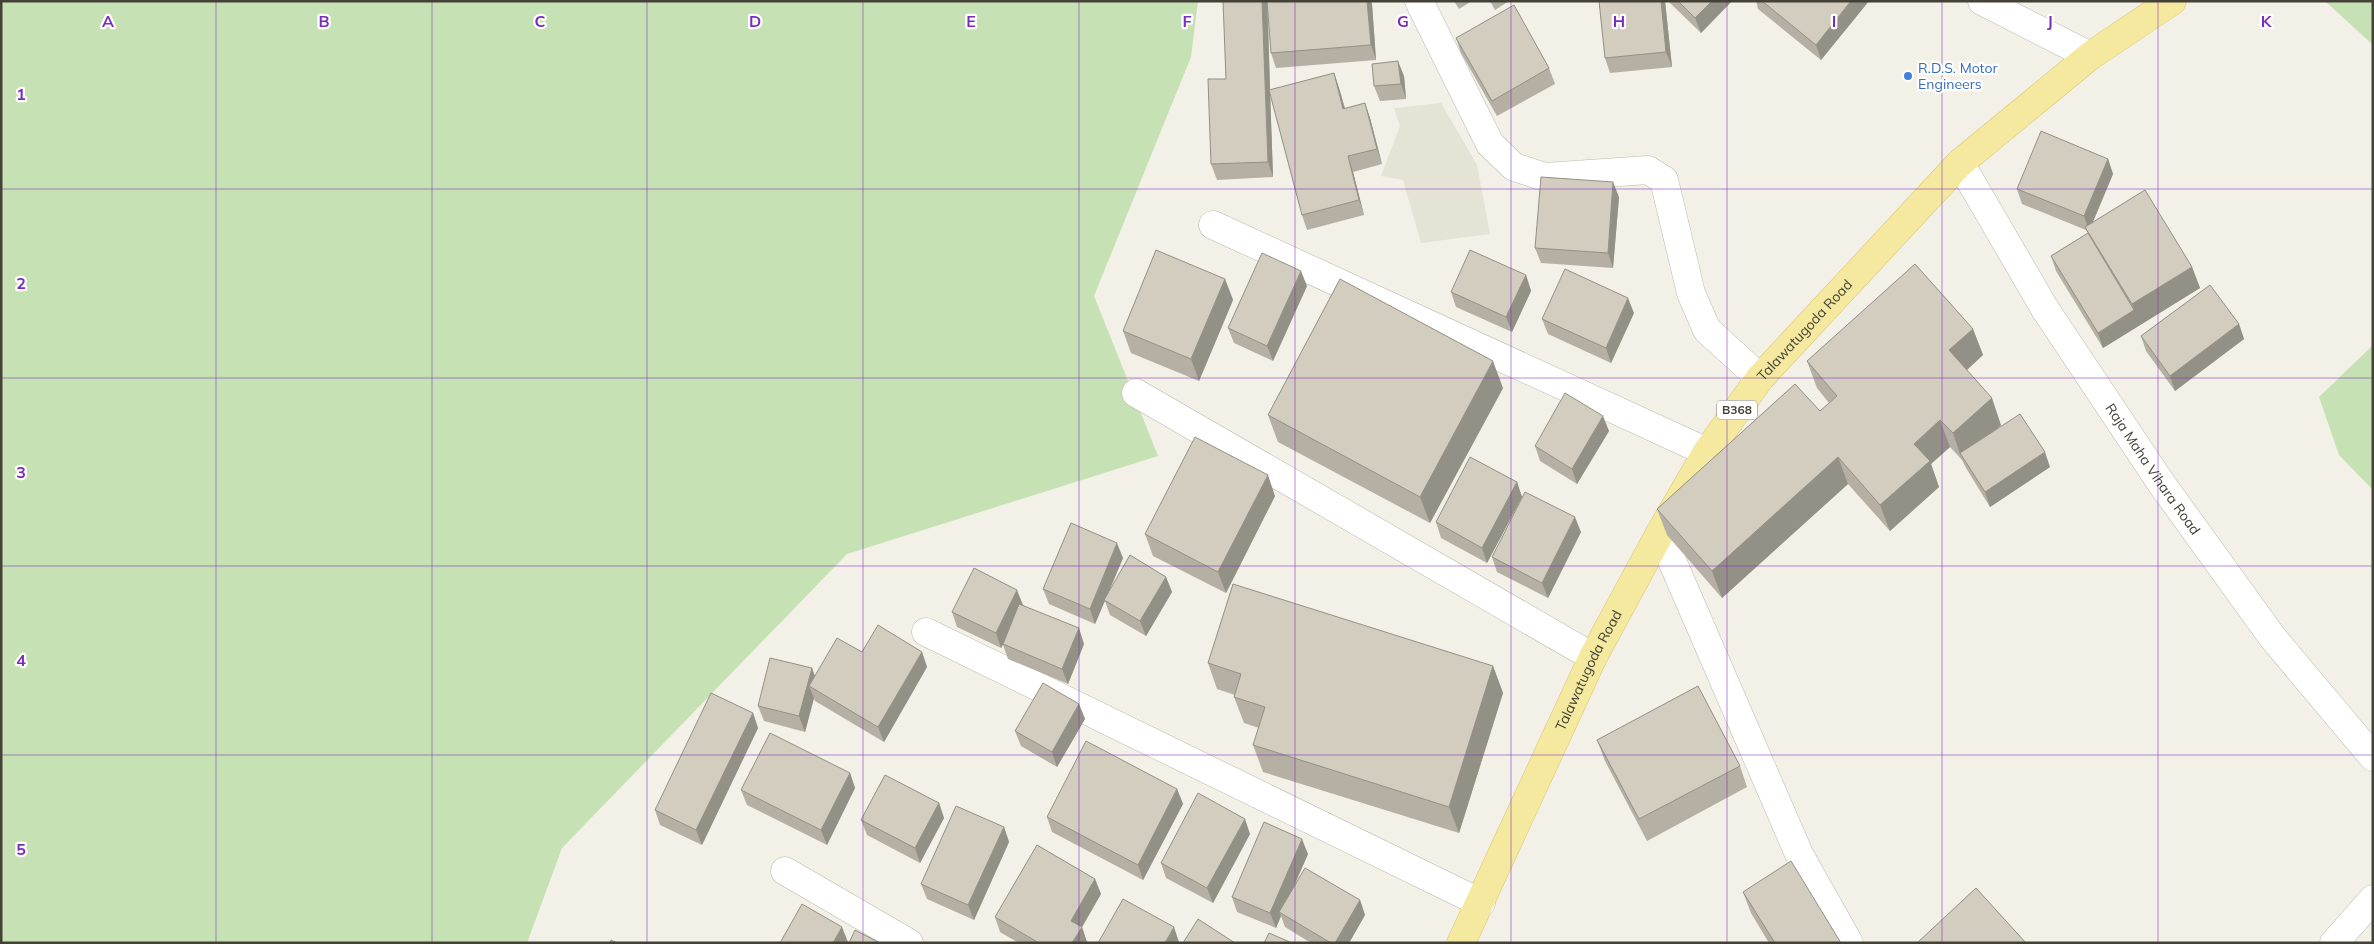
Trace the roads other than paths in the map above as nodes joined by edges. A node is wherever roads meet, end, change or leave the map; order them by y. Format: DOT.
graph roads {
  1 [pos="1419,1"];
  2 [pos="1982,1"];
  3 [pos="2172,1"];
  4 [pos="2090,56"];
  5 [pos="1960,163"];
  6 [pos="1212,225"];
  7 [pos="1760,378"];
  8 [pos="1136,393"];
  9 [pos="1708,452"];
  10 [pos="1660,533"];
  11 [pos="926,632"];
  12 [pos="1593,657"];
  13 [pos="2373,757"];
  14 [pos="785,871"];
  15 [pos="2373,898"];
  16 [pos="1481,903"];
  17 [pos="909,943"];
  18 [pos="1462,943"];
  19 [pos="1849,943"];
  20 [pos="2334,943"];
  1 -- 7 [label="street"];
  2 -- 4 [label="street"];
  3 -- 4 [label="main road, Talawatugoda Road / B368"];
  4 -- 5 [label="main road, Talawatugoda Road / B368"];
  5 -- 7 [label="main road, Talawatugoda Road / B368"];
  5 -- 13 [label="street, Raja Maha Vihara Road"];
  6 -- 9 [label="street"];
  7 -- 9 [label="main road, Talawatugoda Road / B368"];
  8 -- 12 [label="street"];
  9 -- 10 [label="main road, Talawatugoda Road / B368"];
  10 -- 12 [label="main road, Talawatugoda Road / B368"];
  10 -- 19 [label="street"];
  11 -- 16 [label="street"];
  12 -- 16 [label="main road, Talawatugoda Road / B368"];
  14 -- 17 [label="street"];
  15 -- 20 [label="street"];
  16 -- 18 [label="main road, Talawatugoda Road / B368"];
}
